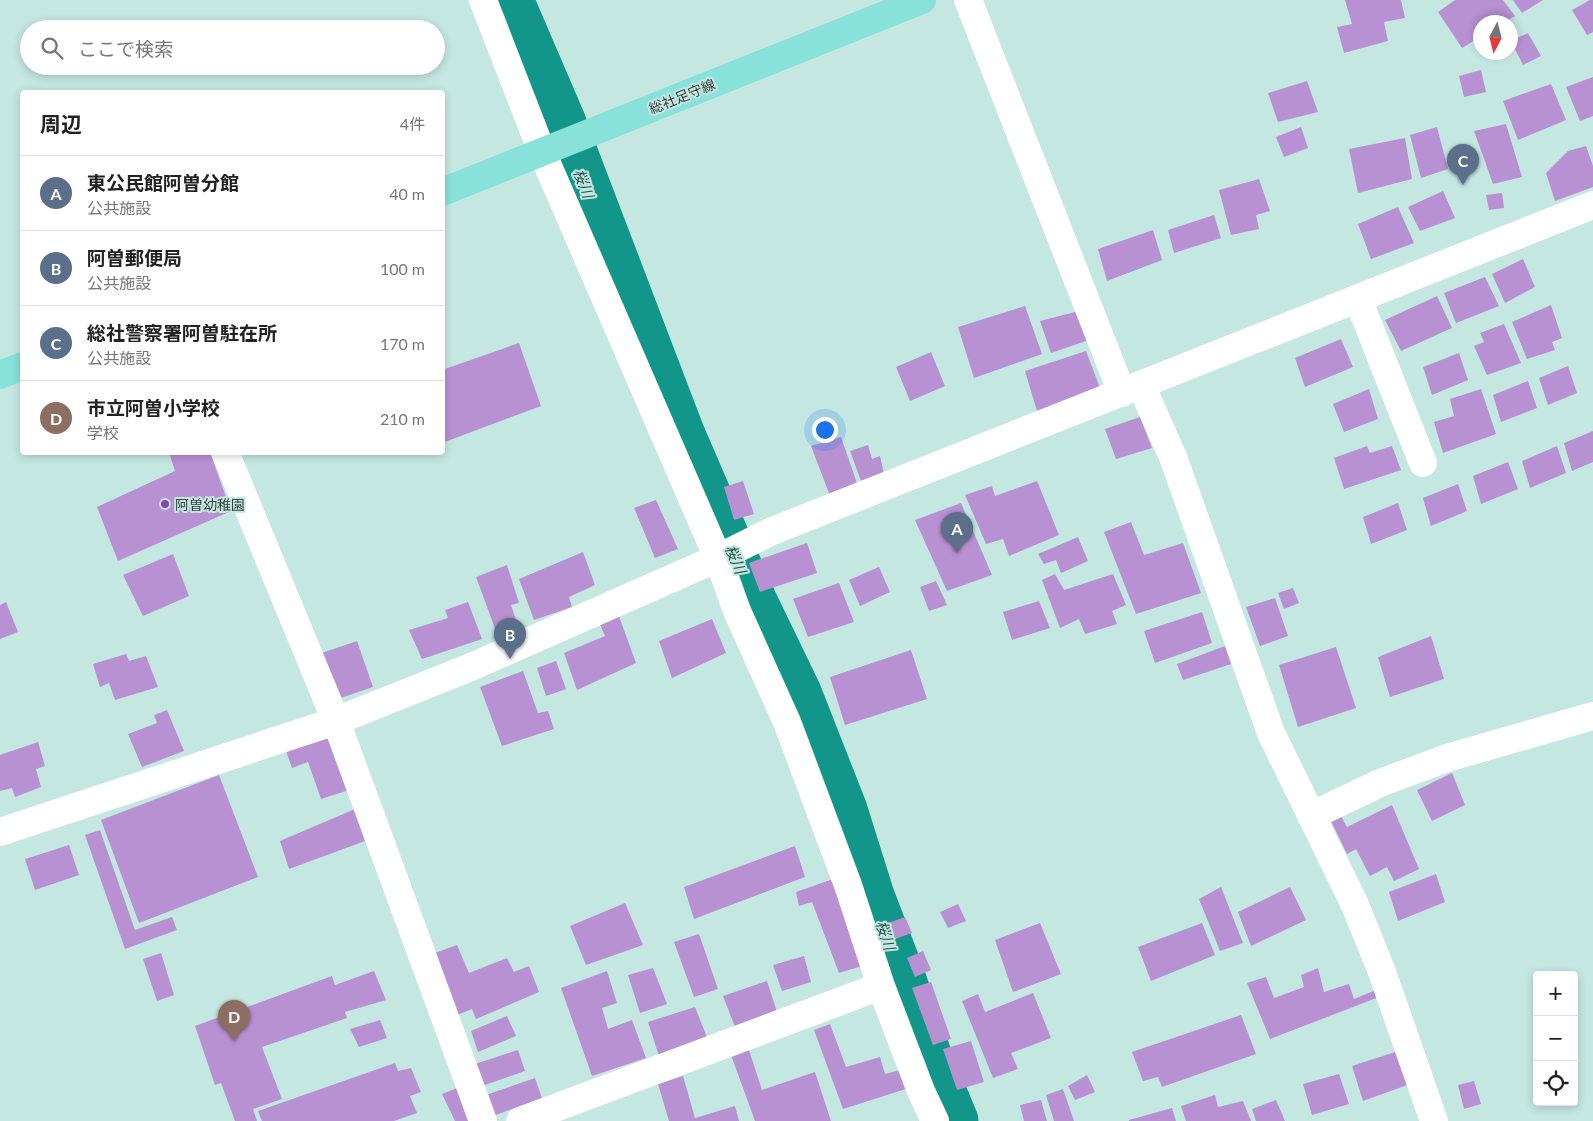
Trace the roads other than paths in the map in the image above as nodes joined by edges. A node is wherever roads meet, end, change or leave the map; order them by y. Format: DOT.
graph roads {
  1 [pos="483,0"];
  2 [pos="922,0"];
  3 [pos="968,0"];
  4 [pos="548,150"];
  5 [pos="445,191"];
  6 [pos="1593,205"];
  7 [pos="1358,299"];
  8 [pos="20,367"];
  9 [pos="0,375"];
  10 [pos="1132,389"];
  11 [pos="226,455"];
  12 [pos="1423,463"];
  13 [pos="727,554"];
  14 [pos="1593,716"];
  15 [pos="336,720"];
  16 [pos="1311,816"];
  17 [pos="0,832"];
  18 [pos="882,986"];
  19 [pos="483,1121"];
  20 [pos="520,1121"];
  21 [pos="935,1121"];
  22 [pos="1434,1121"];
  1 -- 4 [label="street"];
  2 -- 4 [label="main road, 総社足守線"];
  3 -- 10 [label="street"];
  4 -- 5 [label="main road, 総社足守線"];
  4 -- 13 [label="street"];
  6 -- 7 [label="street"];
  7 -- 10 [label="street"];
  7 -- 12 [label="street"];
  8 -- 9 [label="main road"];
  10 -- 13 [label="street"];
  10 -- 16 [label="street"];
  11 -- 15 [label="street"];
  13 -- 15 [label="street"];
  13 -- 18 [label="street"];
  14 -- 16 [label="street"];
  15 -- 17 [label="street"];
  15 -- 19 [label="street"];
  16 -- 22 [label="street"];
  18 -- 20 [label="street"];
  18 -- 21 [label="street"];
}
